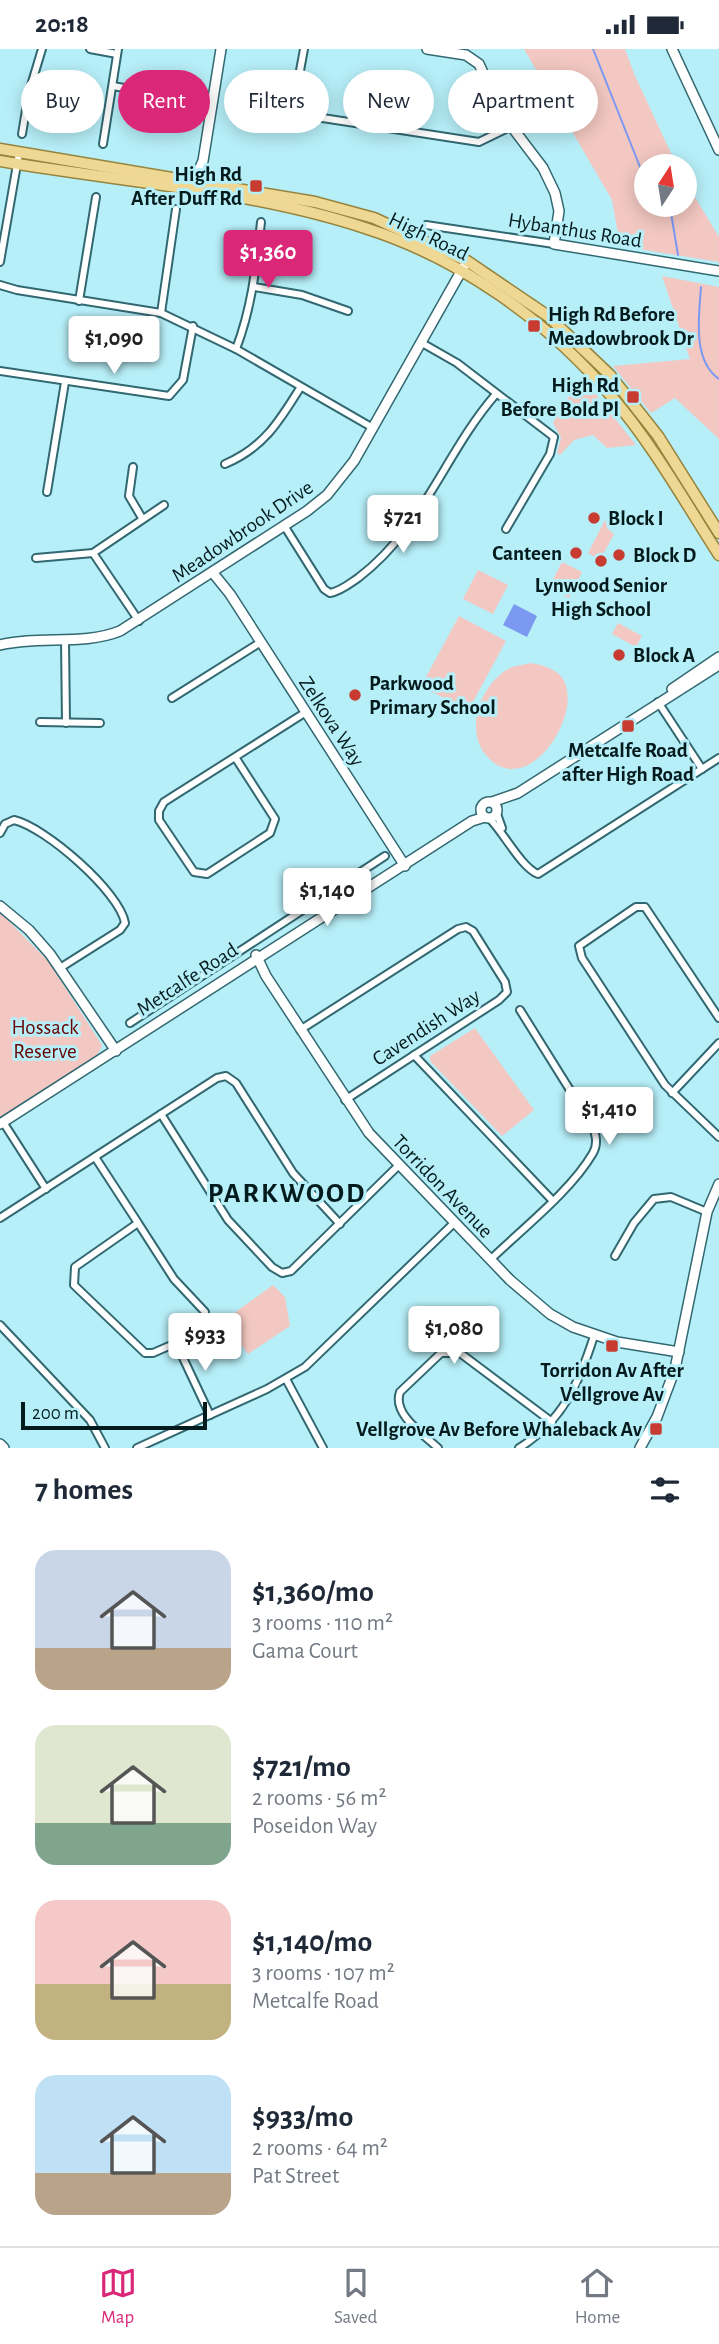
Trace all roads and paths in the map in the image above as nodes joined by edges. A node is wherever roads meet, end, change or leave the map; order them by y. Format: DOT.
graph roads {
  1 [pos="42,49"];
  2 [pos="90,49"];
  3 [pos="221,49"];
  4 [pos="304,49"];
  5 [pos="427,49"];
  6 [pos="672,49"];
  7 [pos="118,52"];
  8 [pos="481,70"];
  9 [pos="113,86"];
  10 [pos="118,87"];
  11 [pos="498,133"];
  12 [pos="515,133"];
  13 [pos="22,134"];
  14 [pos="103,144"];
  15 [pos="0,149"];
  16 [pos="719,150"];
  17 [pos="19,153"];
  18 [pos="0,161"];
  19 [pos="17,164"];
  20 [pos="199,182"];
  21 [pos="178,189"];
  22 [pos="219,196"];
  23 [pos="96,197"];
  24 [pos="176,209"];
  25 [pos="261,222"];
  26 [pos="426,225"];
  27 [pos="554,244"];
  28 [pos="467,261"];
  29 [pos="0,262"];
  30 [pos="719,271"];
  31 [pos="461,272"];
  32 [pos="0,285"];
  33 [pos="254,287"];
  34 [pos="79,300"];
  35 [pos="348,311"];
  36 [pos="161,313"];
  37 [pos="193,326"];
  38 [pos="422,343"];
  39 [pos="236,349"];
  40 [pos="0,371"];
  41 [pos="65,382"];
  42 [pos="300,388"];
  43 [pos="496,394"];
  44 [pos="373,428"];
  45 [pos="225,464"];
  46 [pos="133,467"];
  47 [pos="47,492"];
  48 [pos="164,505"];
  49 [pos="142,518"];
  50 [pos="715,519"];
  51 [pos="285,527"];
  52 [pos="506,530"];
  53 [pos="719,533"];
  54 [pos="93,553"];
  55 [pos="719,555"];
  56 [pos="36,558"];
  57 [pos="216,571"];
  58 [pos="139,621"];
  59 [pos="65,640"];
  60 [pos="261,642"];
  61 [pos="0,645"];
  62 [pos="719,657"];
  63 [pos="719,665"];
  64 [pos="172,698"];
  65 [pos="658,702"];
  66 [pos="306,712"];
  67 [pos="40,722"];
  68 [pos="66,723"];
  69 [pos="100,723"];
  70 [pos="235,757"];
  71 [pos="719,758"];
  72 [pos="702,769"];
  73 [pos="509,798"];
  74 [pos="490,814"];
  75 [pos="0,833"];
  76 [pos="385,856"];
  77 [pos="403,864"];
  78 [pos="0,906"];
  79 [pos="275,927"];
  80 [pos="283,941"];
  81 [pos="255,959"];
  82 [pos="60,968"];
  83 [pos="520,1010"];
  84 [pos="719,1018"];
  85 [pos="130,1023"];
  86 [pos="300,1030"];
  87 [pos="719,1043"];
  88 [pos="112,1051"];
  89 [pos="414,1055"];
  90 [pos="672,1093"];
  91 [pos="345,1100"];
  92 [pos="161,1114"];
  93 [pos="1,1123"];
  94 [pos="719,1137"];
  95 [pos="95,1157"];
  96 [pos="400,1165"];
  97 [pos="719,1184"];
  98 [pos="46,1189"];
  99 [pos="552,1200"];
  100 [pos="707,1212"];
  101 [pos="0,1218"];
  102 [pos="138,1223"];
  103 [pos="454,1223"];
  104 [pos="340,1224"];
  105 [pos="615,1256"];
  106 [pos="490,1260"];
  107 [pos="0,1325"];
  108 [pos="594,1336"];
  109 [pos="176,1343"];
  110 [pos="676,1355"];
  111 [pos="286,1379"];
  112 [pos="210,1415"];
  113 [pos="552,1422"];
  114 [pos="0,1444"];
  115 [pos="4,1448"];
  116 [pos="104,1448"];
  117 [pos="137,1448"];
  118 [pos="323,1448"];
  119 [pos="438,1448"];
  120 [pos="519,1448"];
  121 [pos="640,1448"];
  1 -- 13 [label="street"];
  2 -- 7 [label="street"];
  3 -- 20 [label="street"];
  4 -- 11 [label="street"];
  5 -- 8 [label="street"];
  6 -- 16 [label="street"];
  7 -- 9 [label="street"];
  9 -- 10 [label="street"];
  9 -- 14 [label="street"];
  12 -- 27 [label="street"];
  15 -- 17 [label="main road, High Road"];
  17 -- 19 [label="street"];
  17 -- 20 [label="main road, High Road"];
  18 -- 19 [label="main road, High Road"];
  19 -- 21 [label="main road, High Road"];
  19 -- 29 [label="street"];
  20 -- 21 [label="street"];
  20 -- 22 [label="street"];
  20 -- 28 [label="main road, High Road"];
  21 -- 22 [label="main road, High Road"];
  22 -- 31 [label="main road, High Road"];
  23 -- 34 [label="street"];
  24 -- 36 [label="street"];
  25 -- 33 [label="street"];
  26 -- 27 [label="street, Hybanthus Road"];
  27 -- 30 [label="street, Hybanthus Road"];
  28 -- 31 [label="street, Meadowbrook Drive"];
  28 -- 50 [label="main road, High Road"];
  31 -- 38 [label="street, Meadowbrook Drive"];
  31 -- 55 [label="main road, High Road"];
  32 -- 34 [label="street"];
  33 -- 35 [label="street"];
  33 -- 39 [label="street"];
  34 -- 36 [label="street"];
  36 -- 37 [label="street"];
  37 -- 39 [label="street"];
  37 -- 41 [label="street"];
  38 -- 43 [label="street"];
  38 -- 44 [label="street, Meadowbrook Drive"];
  39 -- 42 [label="street"];
  40 -- 41 [label="street"];
  41 -- 47 [label="street"];
  42 -- 44 [label="street"];
  42 -- 45 [label="street"];
  43 -- 51 [label="street"];
  43 -- 52 [label="street"];
  44 -- 51 [label="street, Meadowbrook Drive"];
  46 -- 49 [label="street"];
  48 -- 49 [label="street"];
  49 -- 54 [label="street"];
  50 -- 53 [label="main road, High Road"];
  51 -- 57 [label="street, Meadowbrook Drive"];
  54 -- 56 [label="street"];
  54 -- 58 [label="street"];
  57 -- 58 [label="street, Meadowbrook Drive"];
  57 -- 60 [label="street, Zelkova Way"];
  58 -- 59 [label="street, Meadowbrook Drive"];
  59 -- 61 [label="street, Meadowbrook Drive"];
  59 -- 68 [label="street"];
  60 -- 64 [label="street"];
  60 -- 66 [label="street, Zelkova Way"];
  62 -- 65 [label="street, Metcalfe Road"];
  63 -- 65 [label="street, Metcalfe Road"];
  65 -- 72 [label="street"];
  65 -- 73 [label="street, Metcalfe Road"];
  66 -- 70 [label="street"];
  66 -- 77 [label="street, Zelkova Way"];
  67 -- 68 [label="street"];
  68 -- 69 [label="street"];
  70 -- 70 [label="street"];
  71 -- 72 [label="street"];
  72 -- 74 [label="street"];
  73 -- 74 [label="street, Metcalfe Road"];
  73 -- 74 [label="street, Metcalfe Road"];
  74 -- 77 [label="street, Metcalfe Road"];
  75 -- 82 [label="street"];
  76 -- 79 [label="street"];
  77 -- 80 [label="street, Metcalfe Road"];
  78 -- 82 [label="street"];
  79 -- 80 [label="street"];
  79 -- 85 [label="street"];
  80 -- 81 [label="street, Metcalfe Road"];
  81 -- 86 [label="street, Torridon Avenue"];
  81 -- 88 [label="street, Metcalfe Road"];
  82 -- 88 [label="street"];
  83 -- 99 [label="street"];
  84 -- 90 [label="street"];
  86 -- 89 [label="street, Cavendish Way"];
  86 -- 91 [label="street, Torridon Avenue"];
  87 -- 90 [label="street"];
  88 -- 93 [label="street, Metcalfe Road"];
  89 -- 91 [label="street, Cavendish Way"];
  89 -- 99 [label="street"];
  90 -- 94 [label="street"];
  91 -- 96 [label="street, Torridon Avenue"];
  92 -- 95 [label="street"];
  92 -- 104 [label="street"];
  92 -- 104 [label="street"];
  93 -- 98 [label="street"];
  95 -- 98 [label="street"];
  95 -- 102 [label="street"];
  96 -- 103 [label="street, Torridon Avenue"];
  96 -- 104 [label="street"];
  97 -- 100 [label="street"];
  98 -- 101 [label="street"];
  99 -- 106 [label="street"];
  100 -- 105 [label="street"];
  100 -- 110 [label="street"];
  102 -- 109 [label="street"];
  102 -- 109 [label="street"];
  103 -- 106 [label="street, Torridon Avenue"];
  103 -- 111 [label="street"];
  106 -- 108 [label="street, Torridon Avenue"];
  107 -- 116 [label="street"];
  108 -- 110 [label="street, Torridon Avenue"];
  108 -- 113 [label="street"];
  109 -- 112 [label="street"];
  110 -- 121 [label="street"];
  111 -- 112 [label="street"];
  111 -- 118 [label="street"];
  112 -- 117 [label="street"];
  113 -- 119 [label="street"];
  113 -- 120 [label="street"];
  114 -- 115 [label="street"];
}
